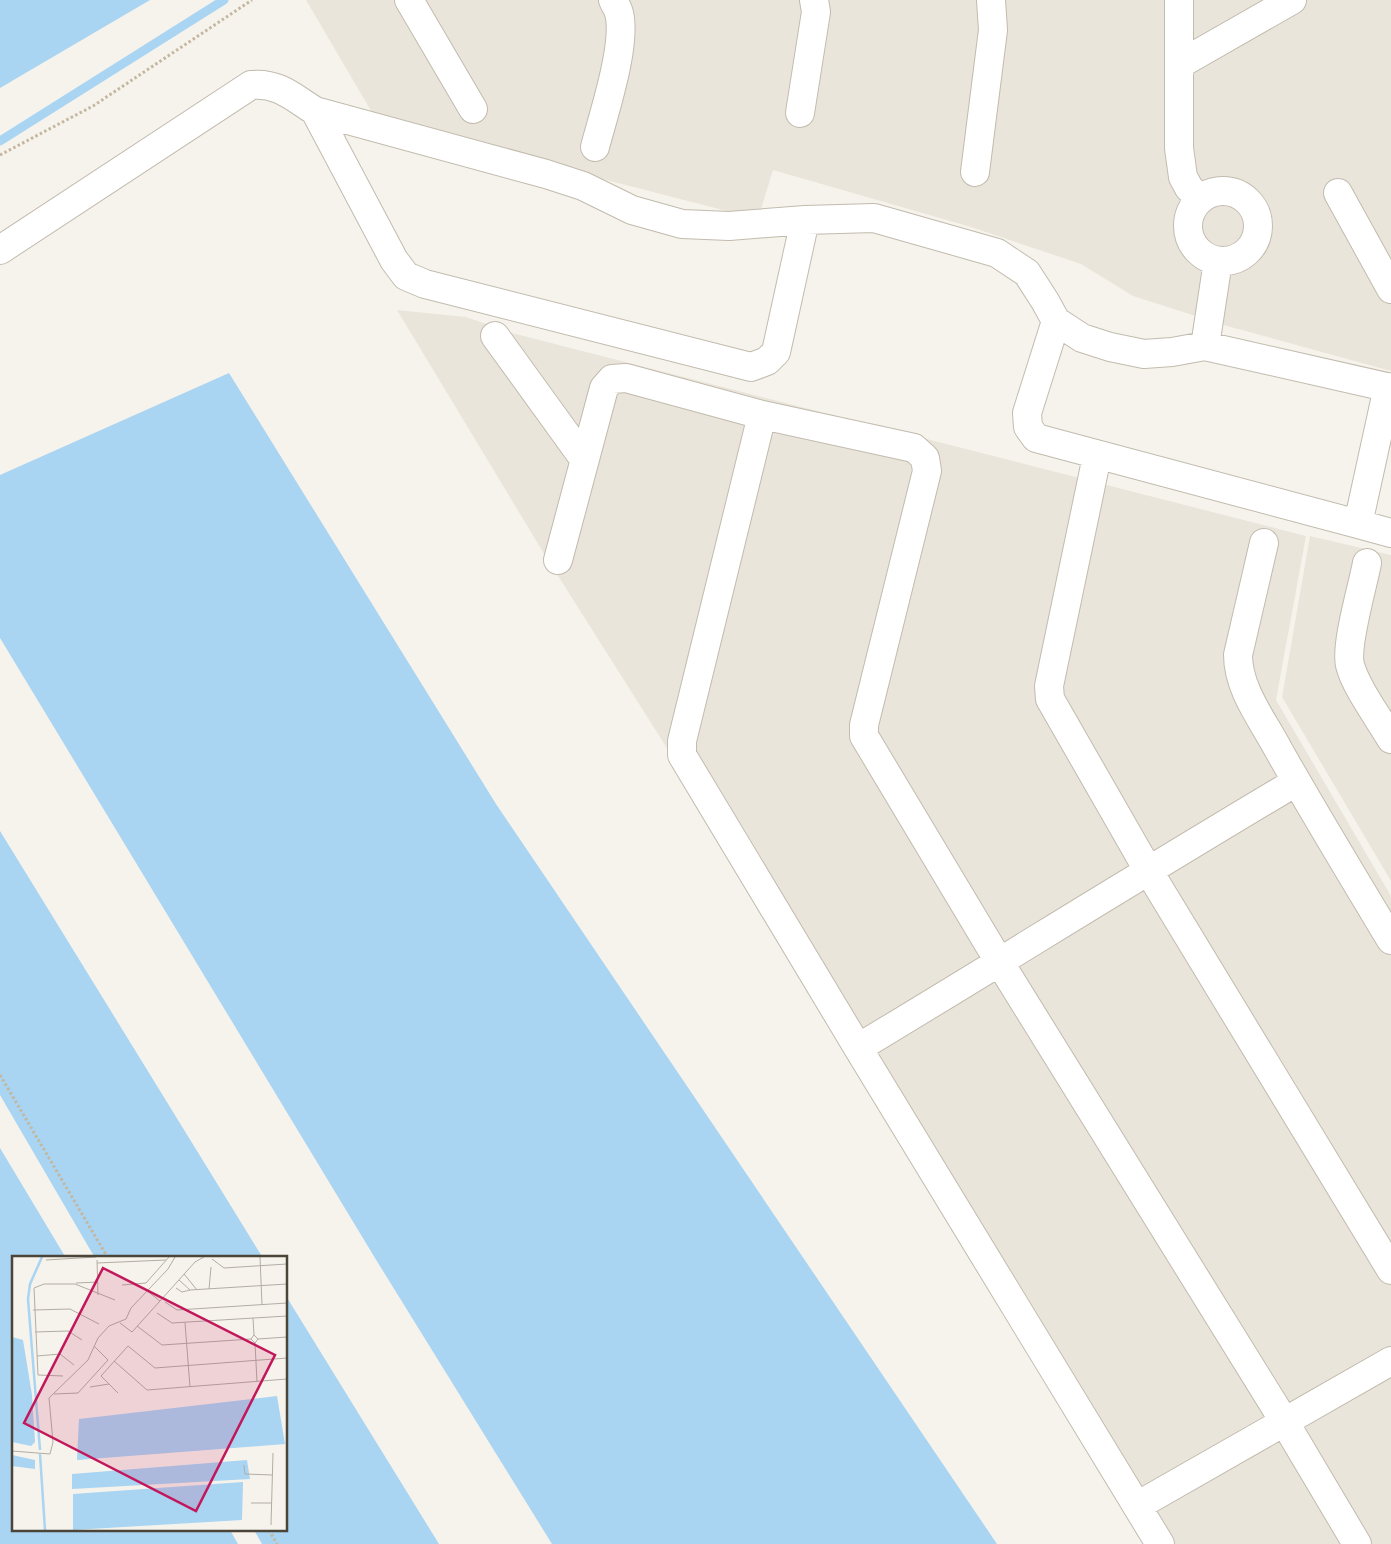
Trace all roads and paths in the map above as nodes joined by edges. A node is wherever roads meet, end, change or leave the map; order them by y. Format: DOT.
graph roads {
  1 [pos="252,0"];
  2 [pos="409,0"];
  3 [pos="613,0"];
  4 [pos="814,0"];
  5 [pos="992,0"];
  6 [pos="1179,0"];
  7 [pos="1275,4"];
  8 [pos="1180,64"];
  9 [pos="473,109"];
  10 [pos="316,112"];
  11 [pos="800,113"];
  12 [pos="595,148"];
  13 [pos="0,155"];
  14 [pos="975,172"];
  15 [pos="1338,193"];
  16 [pos="1201,199"];
  17 [pos="805,220"];
  18 [pos="0,250"];
  19 [pos="1218,261"];
  20 [pos="1391,289"];
  21 [pos="1056,321"];
  22 [pos="495,336"];
  23 [pos="1204,346"];
  24 [pos="1390,388"];
  25 [pos="762,415"];
  26 [pos="1098,456"];
  27 [pos="584,459"];
  28 [pos="1358,524"];
  29 [pos="1391,532"];
  30 [pos="1264,544"];
  31 [pos="558,560"];
  32 [pos="1367,562"];
  33 [pos="1391,739"];
  34 [pos="1296,782"];
  35 [pos="1148,870"];
  36 [pos="1391,940"];
  37 [pos="1000,963"];
  38 [pos="858,1048"];
  39 [pos="0,1075"];
  40 [pos="107,1256"];
  41 [pos="1391,1270"];
  42 [pos="1391,1361"];
  43 [pos="1284,1422"];
  44 [pos="1137,1506"];
  45 [pos="270,1532"];
  46 [pos="277,1544"];
  47 [pos="1160,1544"];
  48 [pos="1357,1544"];
  1 -- 13 [label="path"];
  2 -- 9 [label="street"];
  3 -- 12 [label="street"];
  4 -- 11 [label="street"];
  5 -- 14 [label="street"];
  6 -- 8 [label="street"];
  7 -- 8 [label="street"];
  8 -- 16 [label="street"];
  10 -- 17 [label="street"];
  10 -- 17 [label="street"];
  10 -- 18 [label="street"];
  15 -- 20 [label="street"];
  16 -- 19 [label="street"];
  16 -- 19 [label="street"];
  17 -- 21 [label="street"];
  19 -- 23 [label="street"];
  21 -- 23 [label="street"];
  21 -- 26 [label="street"];
  22 -- 27 [label="street"];
  23 -- 24 [label="street"];
  24 -- 28 [label="street"];
  25 -- 27 [label="street"];
  25 -- 37 [label="street"];
  25 -- 38 [label="street"];
  26 -- 28 [label="street"];
  26 -- 35 [label="street"];
  27 -- 31 [label="street"];
  28 -- 29 [label="street"];
  30 -- 34 [label="street"];
  32 -- 33 [label="street"];
  34 -- 35 [label="street"];
  34 -- 36 [label="street"];
  35 -- 37 [label="street"];
  35 -- 41 [label="street"];
  37 -- 38 [label="street"];
  37 -- 43 [label="street"];
  38 -- 44 [label="street"];
  39 -- 40 [label="path"];
  42 -- 43 [label="street"];
  43 -- 44 [label="street"];
  43 -- 48 [label="street"];
  44 -- 47 [label="street"];
  45 -- 46 [label="path"];
}
